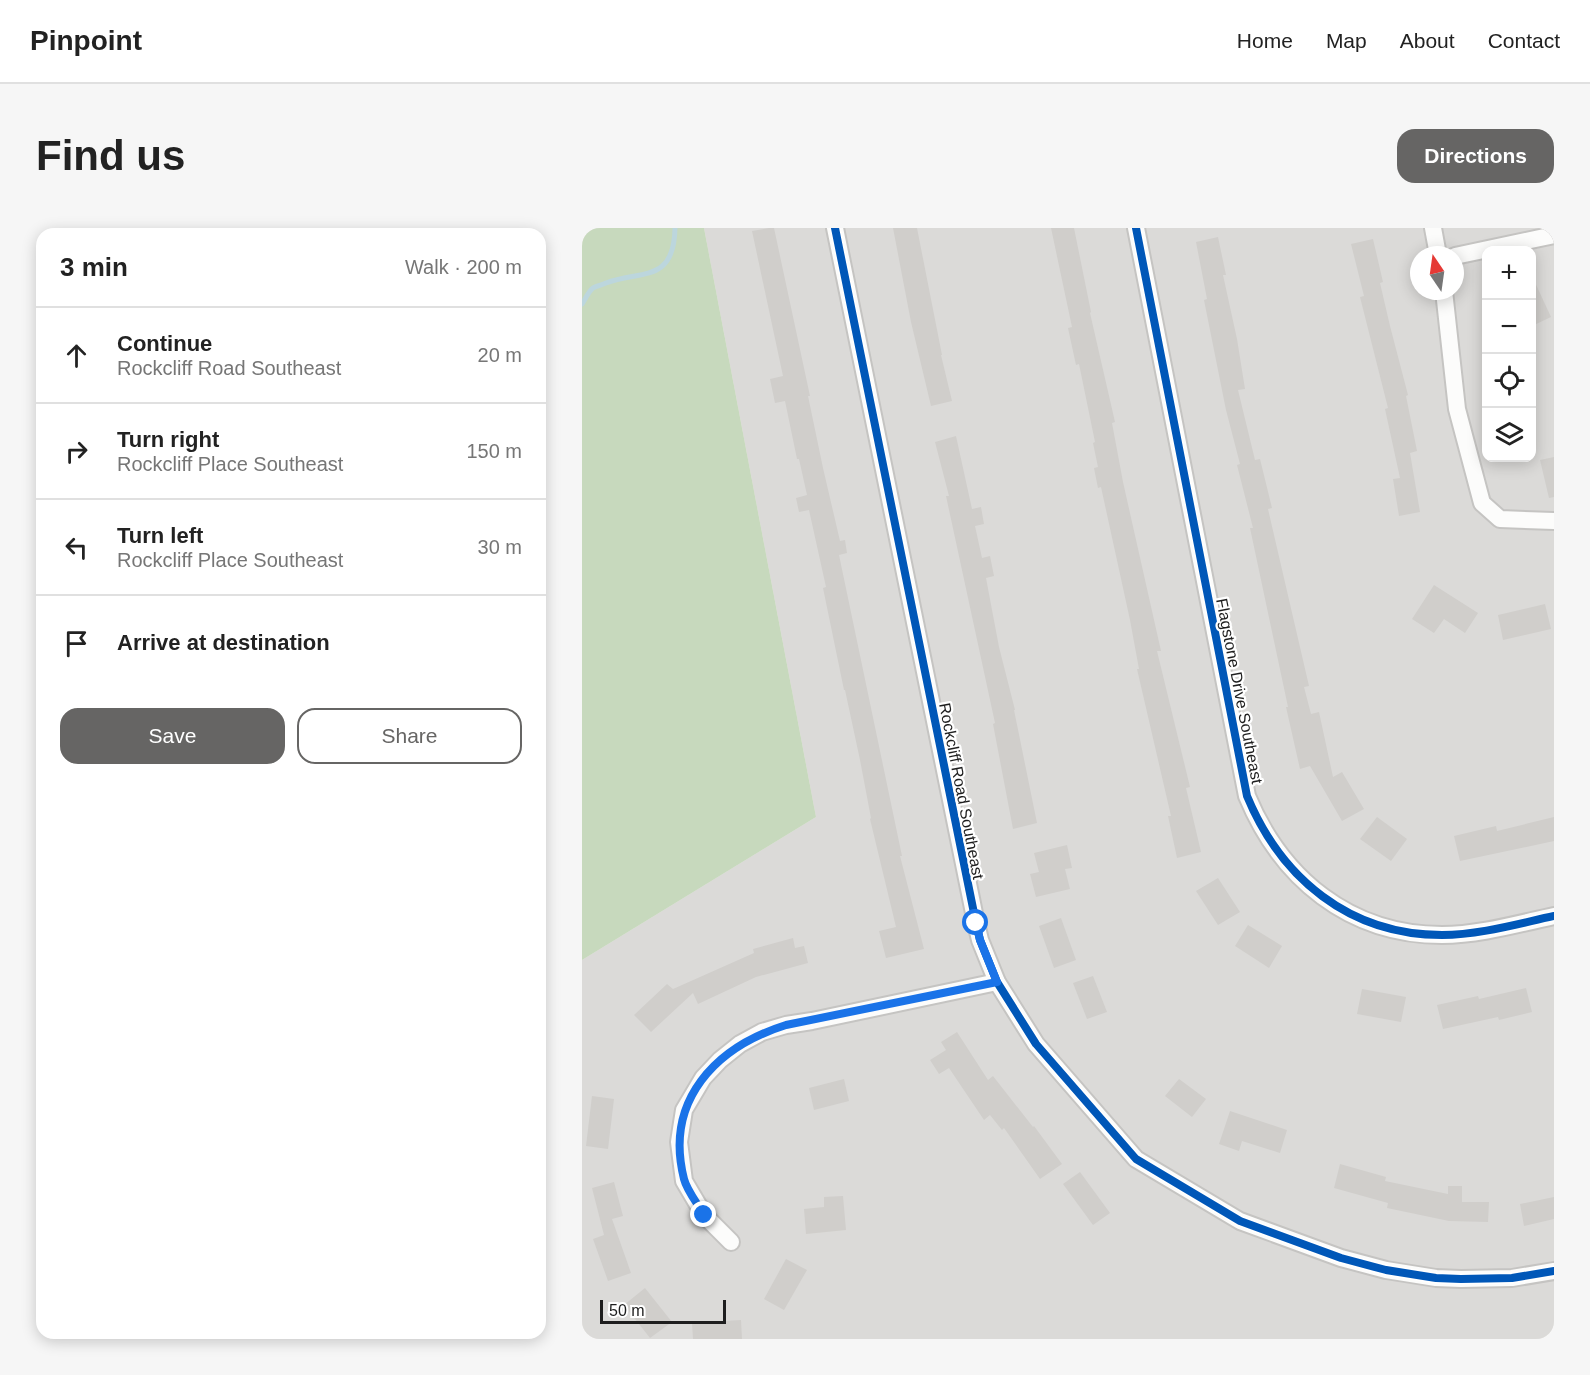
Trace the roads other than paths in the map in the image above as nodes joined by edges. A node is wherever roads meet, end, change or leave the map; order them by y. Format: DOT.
graph roads {
  1 [pos="836,228"];
  2 [pos="1136,228"];
  3 [pos="1433,228"];
  4 [pos="1554,235"];
  5 [pos="1436,246"];
  6 [pos="1464,254"];
  7 [pos="1445,300"];
  8 [pos="1554,521"];
  9 [pos="1554,916"];
  10 [pos="997,982"];
  11 [pos="731,1242"];
  12 [pos="1554,1271"];
  1 -- 10 [label="street, Rockcliff Road Southeast"];
  2 -- 9 [label="street, Flagstone Drive Southeast"];
  3 -- 5 [label="street"];
  4 -- 6 [label="street"];
  7 -- 8 [label="street"];
  10 -- 11 [label="street"];
  10 -- 12 [label="street, Rockcliff Road Southeast"];
}
